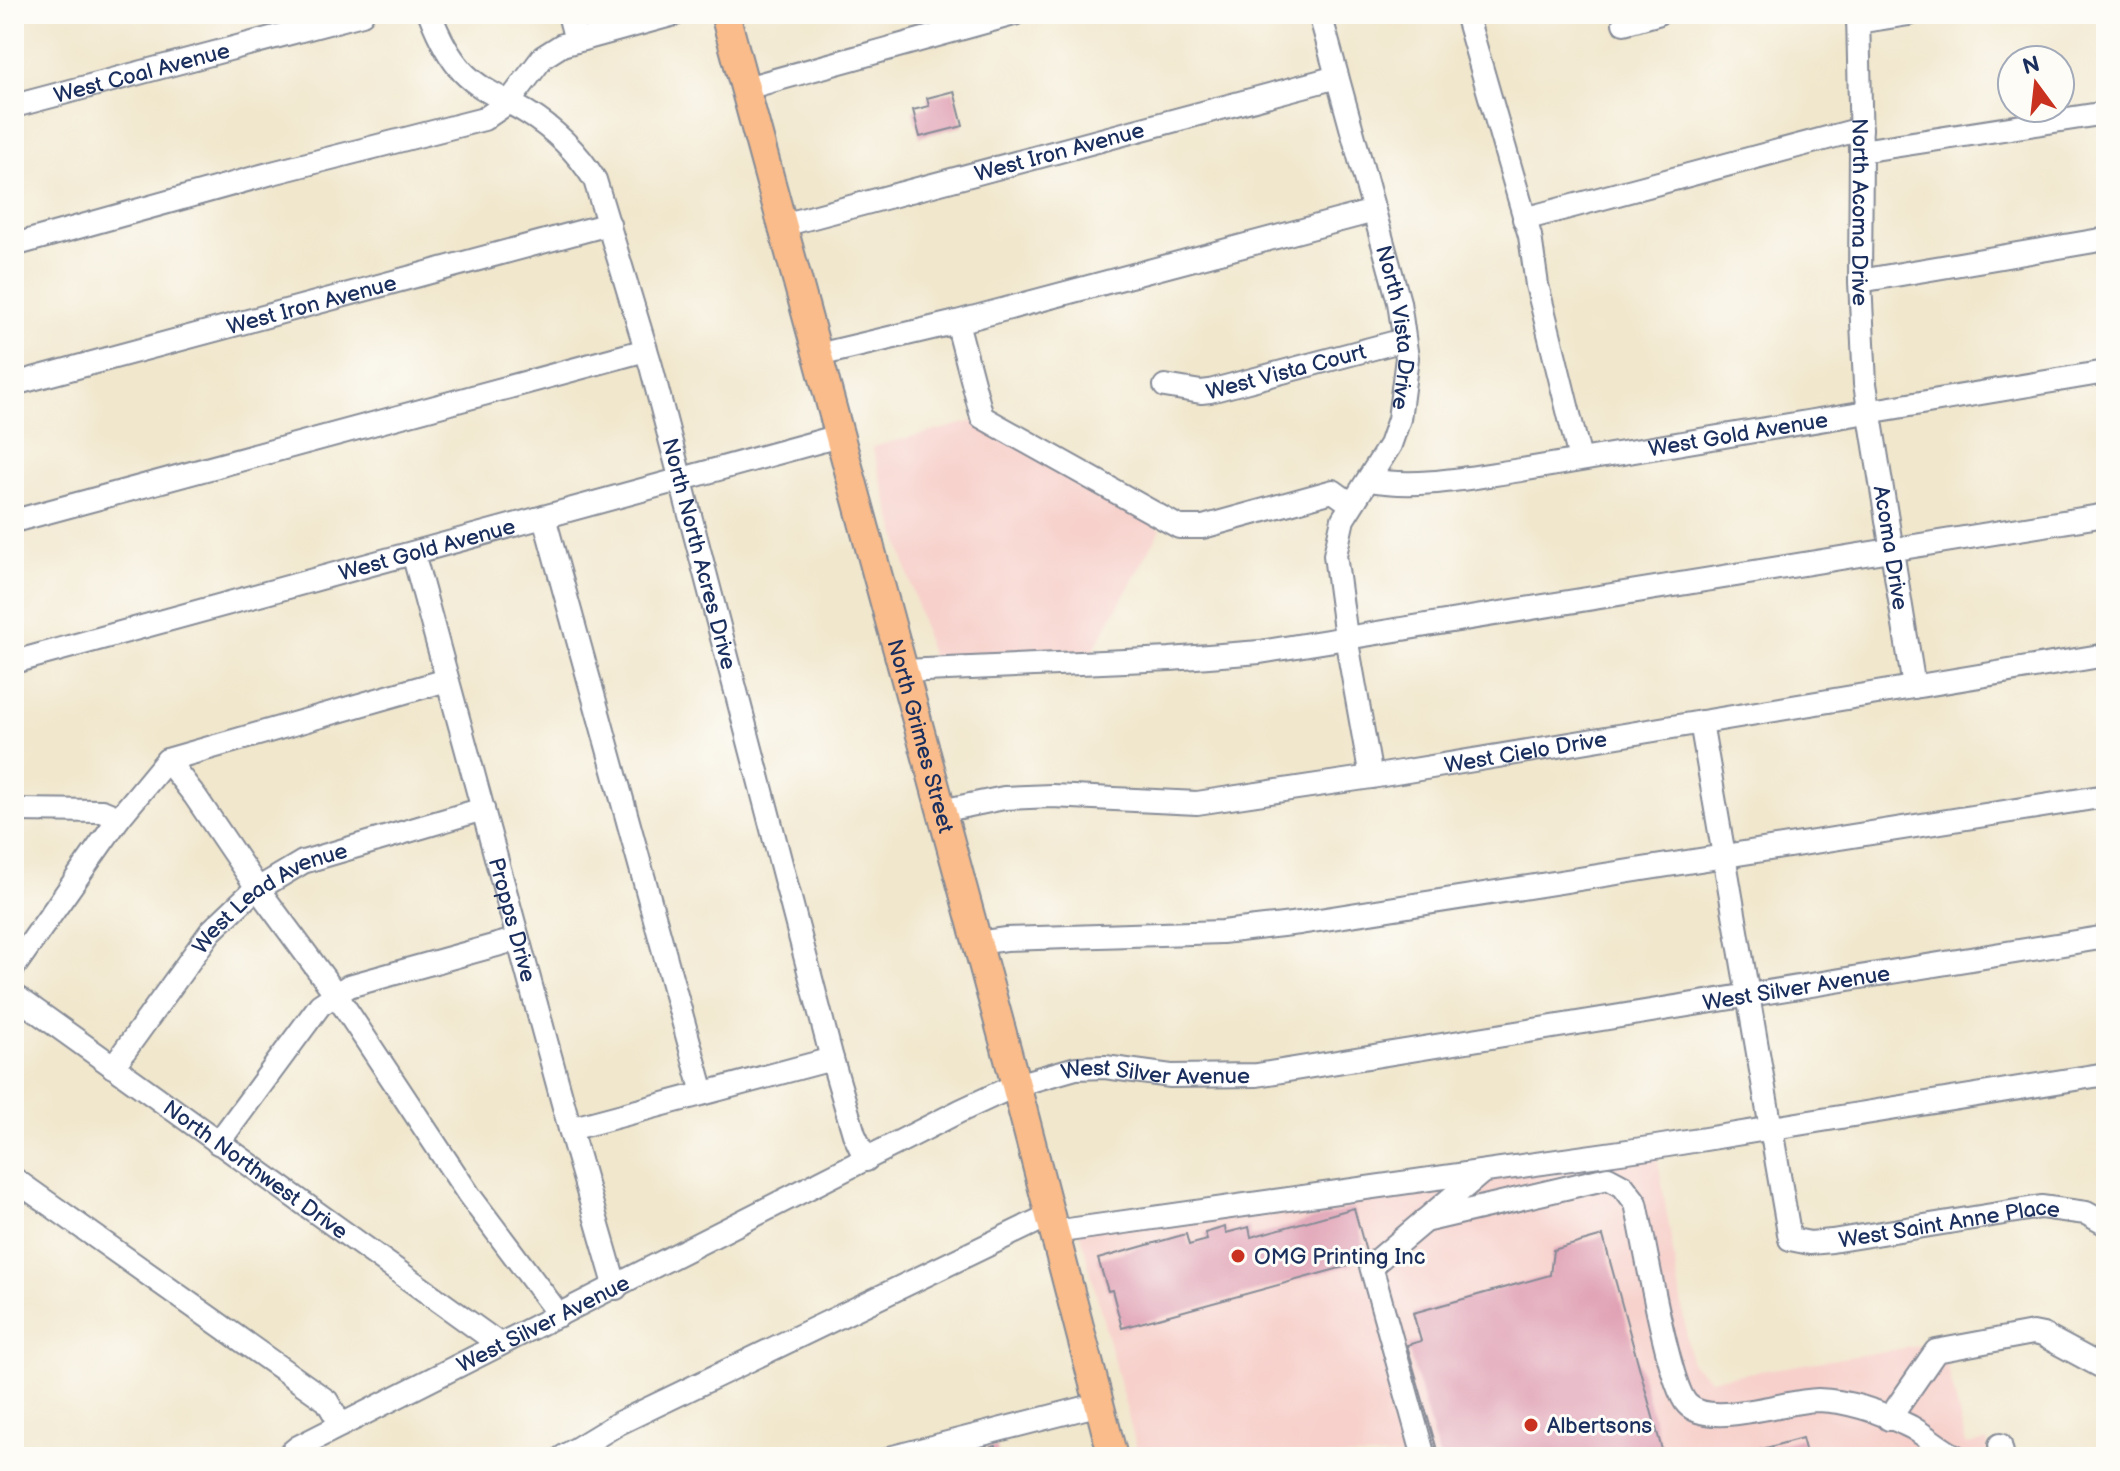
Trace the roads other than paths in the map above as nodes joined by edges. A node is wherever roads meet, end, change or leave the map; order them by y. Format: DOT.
graph roads {
  1 [pos="362,14"];
  2 [pos="430,14"];
  3 [pos="569,14"];
  4 [pos="675,14"];
  5 [pos="725,14"];
  6 [pos="1014,14"];
  7 [pos="1320,14"];
  8 [pos="1466,14"];
  9 [pos="1657,14"];
  10 [pos="1909,14"];
  11 [pos="1858,18"];
  12 [pos="1624,23"];
  13 [pos="576,41"];
  14 [pos="1337,77"];
  15 [pos="746,88"];
  16 [pos="509,102"];
  17 [pos="14,106"];
  18 [pos="2106,113"];
  19 [pos="1861,140"];
  20 [pos="1374,211"];
  21 [pos="1524,219"];
  22 [pos="609,224"];
  23 [pos="783,225"];
  24 [pos="2106,239"];
  25 [pos="14,245"];
  26 [pos="1860,281"];
  27 [pos="957,322"];
  28 [pos="1404,340"];
  29 [pos="646,350"];
  30 [pos="818,355"];
  31 [pos="2106,372"];
  32 [pos="14,384"];
  33 [pos="1165,386"];
  34 [pos="1870,410"];
  35 [pos="839,436"];
  36 [pos="1580,459"];
  37 [pos="681,480"];
  38 [pos="1370,480"];
  39 [pos="1351,504"];
  40 [pos="2106,515"];
  41 [pos="544,517"];
  42 [pos="14,521"];
  43 [pos="1892,548"];
  44 [pos="413,553"];
  45 [pos="1346,637"];
  46 [pos="2106,655"];
  47 [pos="14,662"];
  48 [pos="903,671"];
  49 [pos="447,680"];
  50 [pos="1914,687"];
  51 [pos="1701,722"];
  52 [pos="167,760"];
  53 [pos="1371,777"];
  54 [pos="2106,796"];
  55 [pos="483,809"];
  56 [pos="14,810"];
  57 [pos="941,811"];
  58 [pos="119,818"];
  59 [pos="1725,856"];
  60 [pos="258,889"];
  61 [pos="2106,937"];
  62 [pos="518,939"];
  63 [pos="977,943"];
  64 [pos="14,967"];
  65 [pos="335,993"];
  66 [pos="14,995"];
  67 [pos="1747,995"];
  68 [pos="832,1059"];
  69 [pos="113,1067"];
  70 [pos="2106,1074"];
  71 [pos="1016,1085"];
  72 [pos="703,1093"];
  73 [pos="1771,1127"];
  74 [pos="570,1129"];
  75 [pos="218,1143"];
  76 [pos="866,1160"];
  77 [pos="1481,1173"];
  78 [pos="14,1179"];
  79 [pos="1424,1221"];
  80 [pos="1052,1224"];
  81 [pos="2106,1224"];
  82 [pos="616,1288"];
  83 [pos="559,1315"];
  84 [pos="499,1344"];
  85 [pos="2106,1369"];
  86 [pos="1100,1404"];
  87 [pos="1889,1419"];
  88 [pos="341,1425"];
  89 [pos="286,1457"];
  90 [pos="563,1457"];
  91 [pos="893,1457"];
  92 [pos="1113,1457"];
  93 [pos="1424,1457"];
  94 [pos="1957,1457"];
  1 -- 17 [label="street, West Coal Avenue"];
  2 -- 16 [label="street, North North Acres Drive"];
  3 -- 13 [label="street"];
  4 -- 13 [label="street"];
  5 -- 15 [label="main road, North Grimes Street"];
  6 -- 15 [label="street"];
  7 -- 14 [label="street, North Vista Drive"];
  8 -- 21 [label="street"];
  9 -- 12 [label="street"];
  10 -- 11 [label="street"];
  11 -- 19 [label="street, North Acoma Drive"];
  13 -- 16 [label="street"];
  14 -- 20 [label="street, North Vista Drive"];
  14 -- 23 [label="street, West Iron Avenue"];
  15 -- 23 [label="main road, North Grimes Street"];
  16 -- 22 [label="street, North North Acres Drive"];
  16 -- 25 [label="street"];
  18 -- 19 [label="street"];
  19 -- 21 [label="street"];
  19 -- 26 [label="street, North Acoma Drive"];
  20 -- 27 [label="street"];
  20 -- 28 [label="street, North Vista Drive"];
  21 -- 36 [label="street"];
  22 -- 29 [label="street, North North Acres Drive"];
  22 -- 32 [label="street, West Iron Avenue"];
  23 -- 30 [label="main road, North Grimes Street"];
  24 -- 26 [label="street"];
  26 -- 34 [label="street, North Acoma Drive"];
  27 -- 30 [label="street"];
  27 -- 39 [label="street"];
  28 -- 33 [label="street, West Vista Court"];
  28 -- 38 [label="street, North Vista Drive"];
  29 -- 37 [label="street, North North Acres Drive"];
  29 -- 42 [label="street"];
  30 -- 35 [label="main road, North Grimes Street"];
  31 -- 34 [label="street, West Gold Avenue"];
  34 -- 36 [label="street, West Gold Avenue"];
  34 -- 43 [label="street, Acoma Drive"];
  35 -- 37 [label="street, West Gold Avenue"];
  35 -- 48 [label="main road, North Grimes Street"];
  36 -- 38 [label="street, West Gold Avenue"];
  37 -- 41 [label="street, West Gold Avenue"];
  37 -- 68 [label="street, North North Acres Drive"];
  38 -- 39 [label="street, North Vista Drive"];
  39 -- 45 [label="street, North Vista Drive"];
  40 -- 43 [label="street"];
  41 -- 44 [label="street, West Gold Avenue"];
  41 -- 72 [label="street"];
  43 -- 45 [label="street"];
  43 -- 50 [label="street, Acoma Drive"];
  44 -- 47 [label="street, West Gold Avenue"];
  44 -- 49 [label="street, Propps Drive"];
  45 -- 48 [label="street"];
  45 -- 53 [label="street, North Vista Drive"];
  46 -- 50 [label="street, West Cielo Drive"];
  48 -- 57 [label="main road, North Grimes Street"];
  49 -- 52 [label="street"];
  49 -- 55 [label="street, Propps Drive"];
  50 -- 51 [label="street, West Cielo Drive"];
  51 -- 53 [label="street, West Cielo Drive"];
  51 -- 59 [label="street"];
  52 -- 58 [label="street"];
  52 -- 60 [label="street"];
  53 -- 57 [label="street, West Cielo Drive"];
  54 -- 59 [label="street"];
  55 -- 60 [label="street, West Lead Avenue"];
  55 -- 62 [label="street, Propps Drive"];
  56 -- 58 [label="street"];
  57 -- 63 [label="main road, North Grimes Street"];
  58 -- 64 [label="street"];
  59 -- 63 [label="street"];
  59 -- 67 [label="street"];
  60 -- 65 [label="street"];
  60 -- 69 [label="street, West Lead Avenue"];
  61 -- 67 [label="street, West Silver Avenue"];
  62 -- 65 [label="street"];
  62 -- 74 [label="street, Propps Drive"];
  63 -- 71 [label="main road, North Grimes Street"];
  65 -- 75 [label="street"];
  65 -- 83 [label="street"];
  66 -- 69 [label="street, North Northwest Drive"];
  67 -- 71 [label="street, West Silver Avenue"];
  67 -- 73 [label="street"];
  68 -- 72 [label="street"];
  68 -- 76 [label="street, North North Acres Drive"];
  69 -- 75 [label="street, North Northwest Drive"];
  70 -- 73 [label="street"];
  71 -- 76 [label="street, West Silver Avenue"];
  71 -- 80 [label="main road, North Grimes Street"];
  72 -- 74 [label="street"];
  73 -- 77 [label="street"];
  73 -- 81 [label="street, West Saint Anne Place"];
  74 -- 82 [label="street, Propps Drive"];
  75 -- 84 [label="street, North Northwest Drive"];
  76 -- 82 [label="street, West Silver Avenue"];
  77 -- 79 [label="street"];
  77 -- 80 [label="street"];
  78 -- 88 [label="street"];
  79 -- 87 [label="street"];
  79 -- 93 [label="street"];
  80 -- 86 [label="main road, North Grimes Street"];
  80 -- 90 [label="street"];
  82 -- 83 [label="street, West Silver Avenue"];
  83 -- 84 [label="street, West Silver Avenue"];
  84 -- 88 [label="street, West Silver Avenue"];
  85 -- 87 [label="street"];
  86 -- 91 [label="street"];
  86 -- 92 [label="main road, North Grimes Street"];
  87 -- 94 [label="street"];
  88 -- 89 [label="street, West Silver Avenue"];
}
